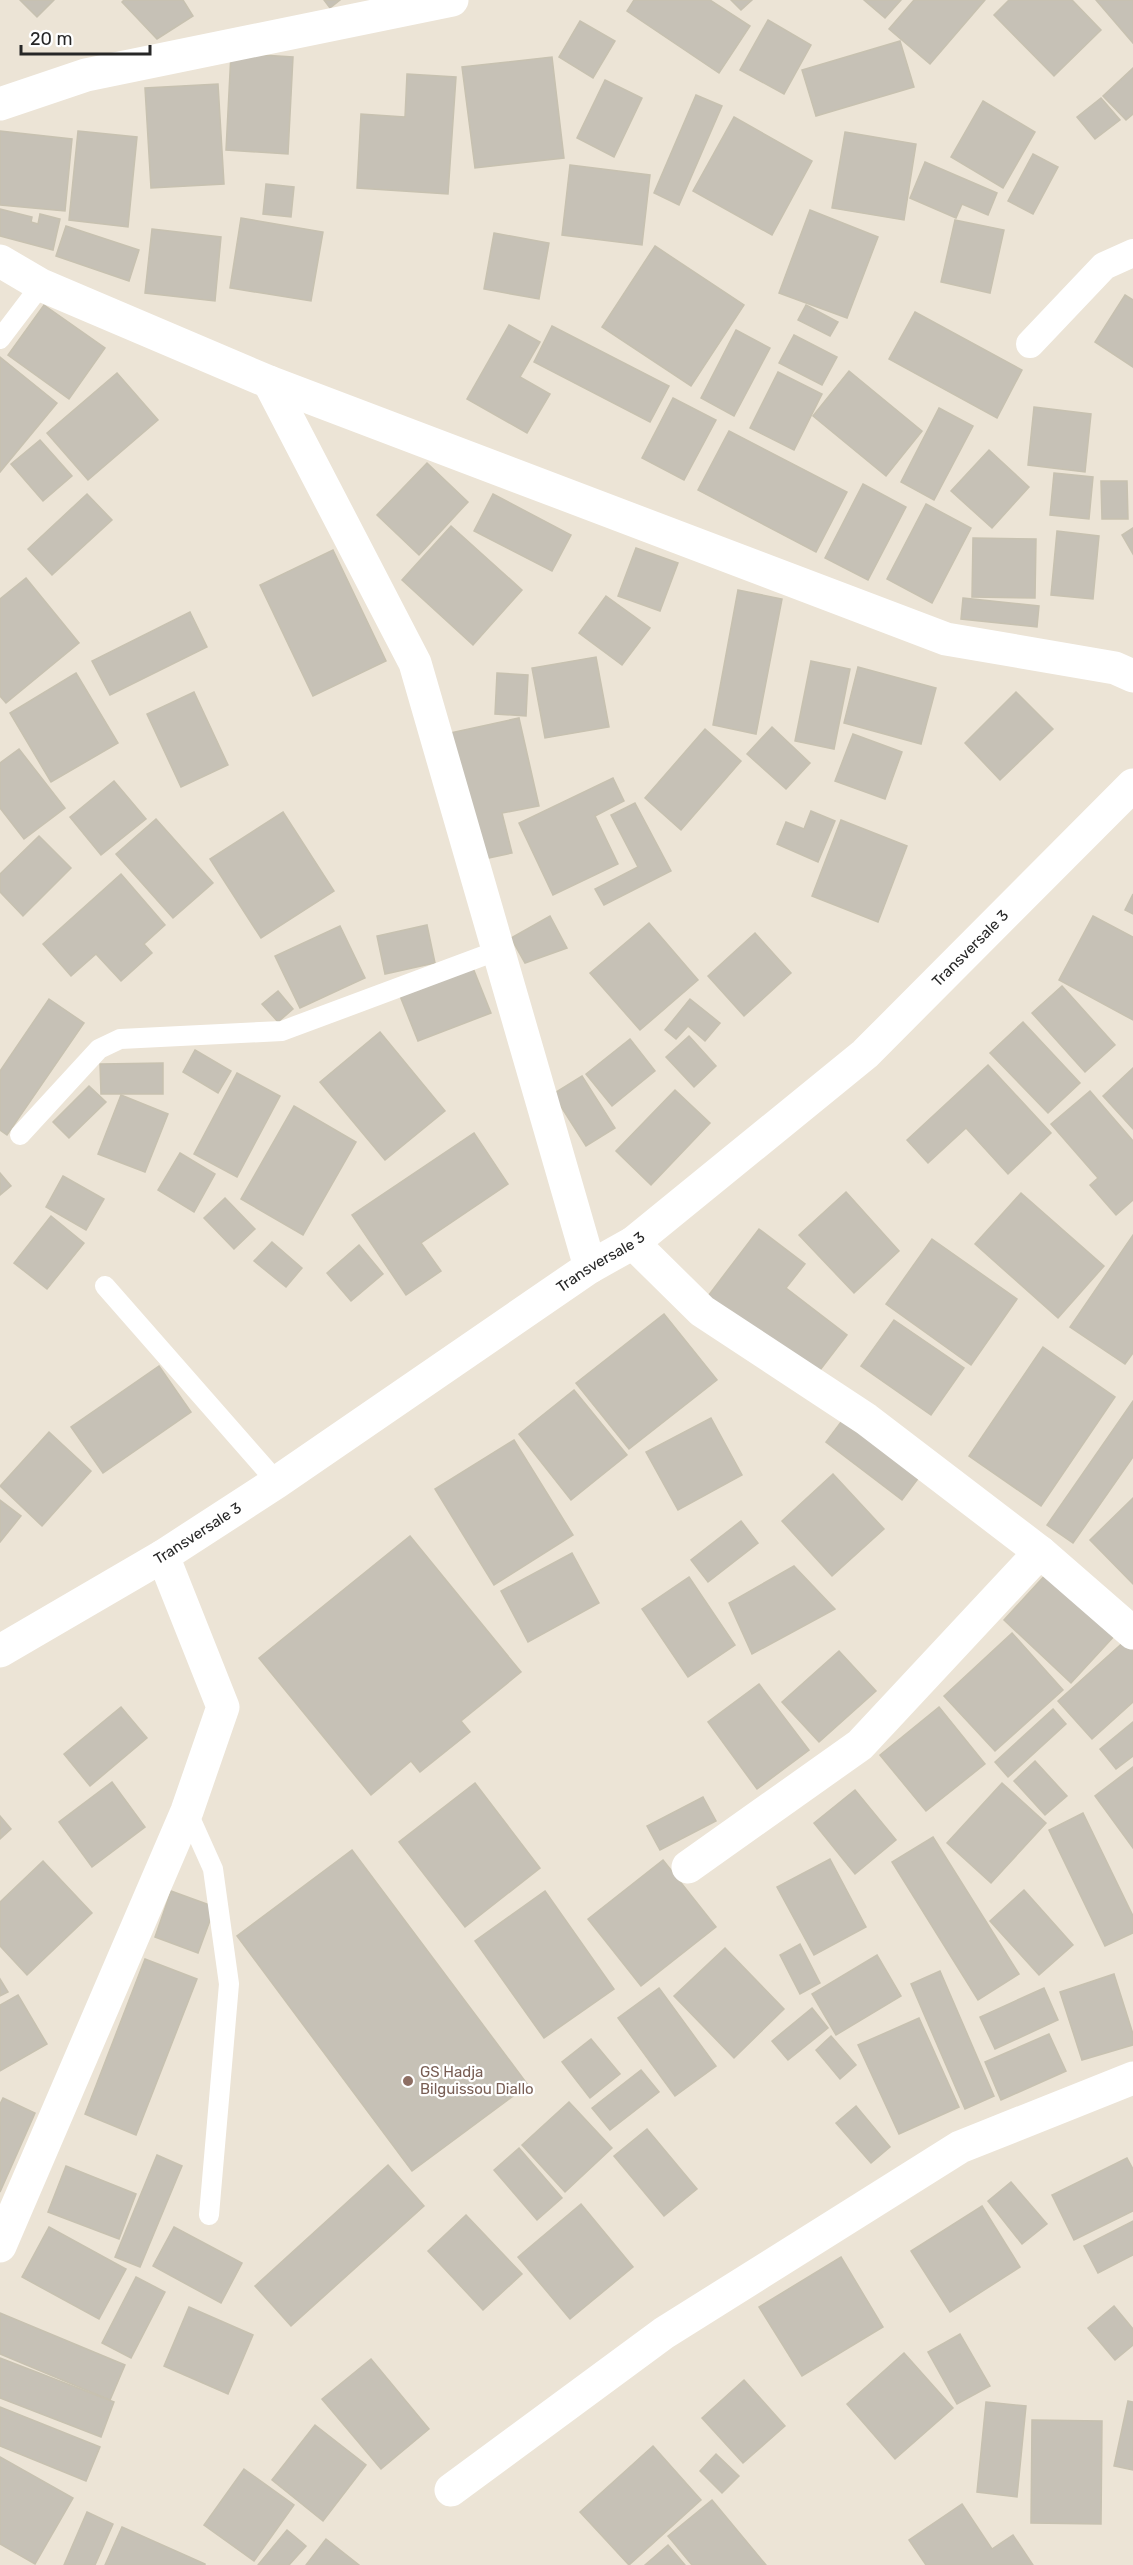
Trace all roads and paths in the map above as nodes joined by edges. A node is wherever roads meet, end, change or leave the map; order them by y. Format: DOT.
graph roads {
  1 [pos="452,0"];
  2 [pos="0,104"];
  3 [pos="1133,254"];
  4 [pos="0,261"];
  5 [pos="41,285"];
  6 [pos="0,339"];
  7 [pos="1030,344"];
  8 [pos="268,382"];
  9 [pos="1133,676"];
  10 [pos="1133,786"];
  11 [pos="499,950"];
  12 [pos="20,1135"];
  13 [pos="633,1242"];
  14 [pos="590,1267"];
  15 [pos="105,1286"];
  16 [pos="277,1482"];
  17 [pos="1040,1552"];
  18 [pos="163,1556"];
  19 [pos="1133,1632"];
  20 [pos="0,1651"];
  21 [pos="187,1811"];
  22 [pos="688,1867"];
  23 [pos="1133,2078"];
  24 [pos="209,2215"];
  25 [pos="0,2246"];
  26 [pos="452,2490"];
  1 -- 2 [label="street"];
  3 -- 7 [label="street"];
  4 -- 5 [label="street"];
  5 -- 6 [label="lane"];
  5 -- 8 [label="street"];
  8 -- 9 [label="street"];
  8 -- 11 [label="street"];
  10 -- 13 [label="street, Transversale 3"];
  11 -- 12 [label="lane"];
  11 -- 14 [label="street"];
  13 -- 14 [label="street, Transversale 3"];
  13 -- 17 [label="street"];
  14 -- 16 [label="street, Transversale 3"];
  15 -- 16 [label="lane"];
  16 -- 18 [label="street, Transversale 3"];
  17 -- 19 [label="street"];
  17 -- 22 [label="street"];
  18 -- 20 [label="street, Transversale 3"];
  18 -- 21 [label="street"];
  21 -- 24 [label="lane"];
  21 -- 25 [label="street"];
  23 -- 26 [label="street"];
}
